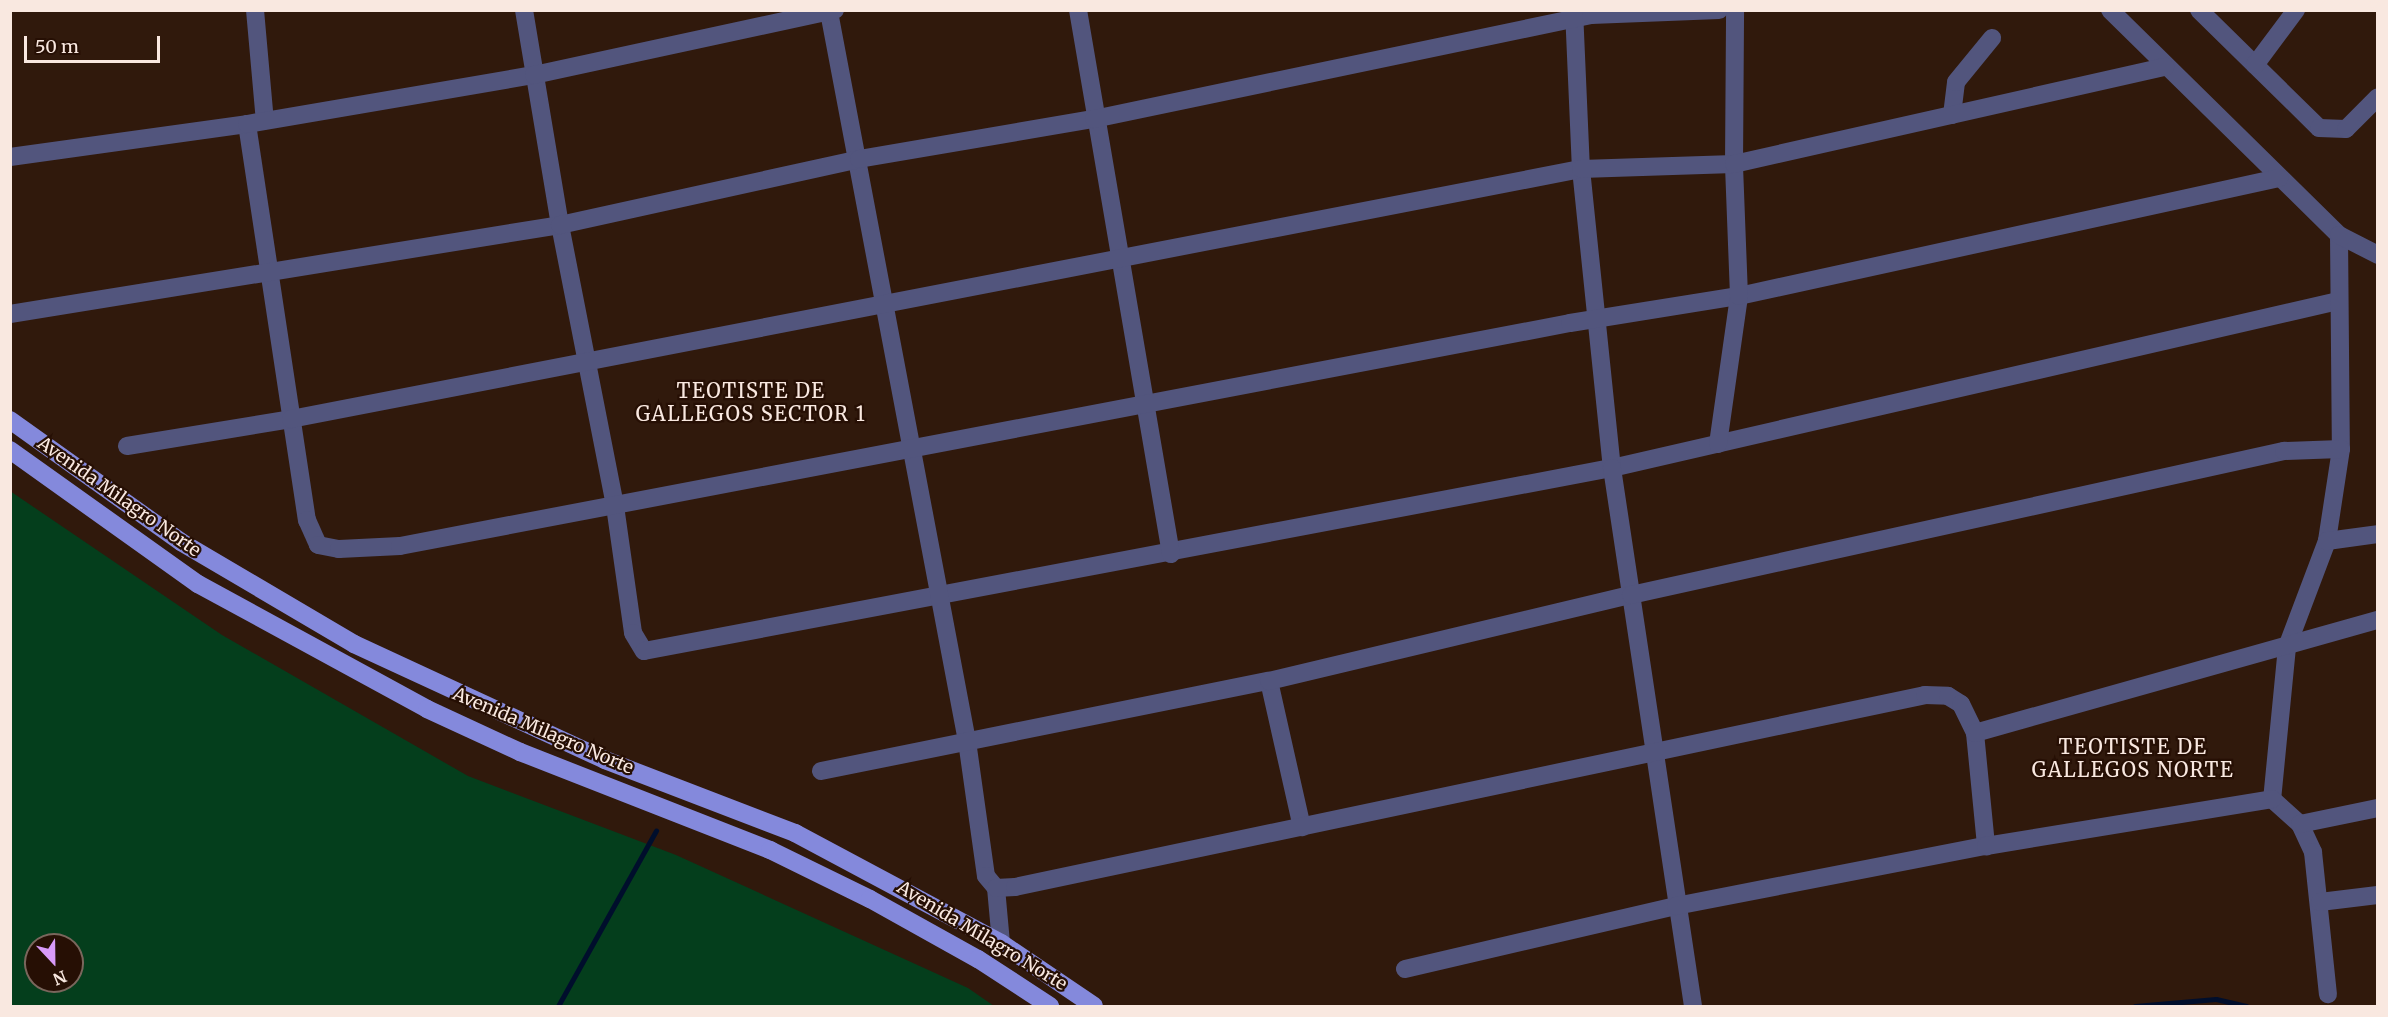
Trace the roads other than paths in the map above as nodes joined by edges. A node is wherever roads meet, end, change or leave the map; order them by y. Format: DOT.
graph roads {
  1 [pos="255,10"];
  2 [pos="524,10"];
  3 [pos="1078,10"];
  4 [pos="1719,10"];
  5 [pos="1736,10"];
  6 [pos="2110,10"];
  7 [pos="2199,10"];
  8 [pos="2296,10"];
  9 [pos="832,11"];
  10 [pos="1574,15"];
  11 [pos="1992,38"];
  12 [pos="2255,65"];
  13 [pos="2165,67"];
  14 [pos="534,75"];
  15 [pos="2378,97"];
  16 [pos="1952,115"];
  17 [pos="1094,119"];
  18 [pos="256,122"];
  19 [pos="10,157"];
  20 [pos="859,159"];
  21 [pos="1734,164"];
  22 [pos="1581,169"];
  23 [pos="2279,178"];
  24 [pos="560,225"];
  25 [pos="2339,235"];
  26 [pos="2378,255"];
  27 [pos="1118,259"];
  28 [pos="271,272"];
  29 [pos="1739,296"];
  30 [pos="2338,301"];
  31 [pos="885,304"];
  32 [pos="10,314"];
  33 [pos="1596,319"];
  34 [pos="586,360"];
  35 [pos="1146,405"];
  36 [pos="291,419"];
  37 [pos="10,420"];
  38 [pos="1718,444"];
  39 [pos="127,446"];
  40 [pos="913,449"];
  41 [pos="10,450"];
  42 [pos="2340,450"];
  43 [pos="1611,468"];
  44 [pos="615,506"];
  45 [pos="2378,534"];
  46 [pos="2327,541"];
  47 [pos="1171,554"];
  48 [pos="1631,595"];
  49 [pos="940,596"];
  50 [pos="2378,620"];
  51 [pos="2287,647"];
  52 [pos="1269,681"];
  53 [pos="1975,733"];
  54 [pos="968,741"];
  55 [pos="1653,752"];
  56 [pos="821,771"];
  57 [pos="2272,799"];
  58 [pos="2378,808"];
  59 [pos="2300,824"];
  60 [pos="1302,827"];
  61 [pos="1986,846"];
  62 [pos="996,888"];
  63 [pos="2378,895"];
  64 [pos="2320,902"];
  65 [pos="1676,906"];
  66 [pos="1001,943"];
  67 [pos="1405,969"];
  68 [pos="2328,994"];
  69 [pos="1050,1006"];
  70 [pos="1094,1006"];
  71 [pos="1693,1006"];
  1 -- 18 [label="street"];
  2 -- 14 [label="street"];
  3 -- 17 [label="street"];
  4 -- 10 [label="street"];
  5 -- 21 [label="street"];
  6 -- 13 [label="street"];
  7 -- 12 [label="street"];
  8 -- 12 [label="street"];
  9 -- 14 [label="street"];
  9 -- 20 [label="street"];
  10 -- 17 [label="street"];
  10 -- 22 [label="street"];
  11 -- 16 [label="street"];
  12 -- 15 [label="street"];
  13 -- 16 [label="street"];
  13 -- 23 [label="street"];
  14 -- 18 [label="street"];
  14 -- 24 [label="street"];
  16 -- 21 [label="street"];
  17 -- 20 [label="street"];
  17 -- 27 [label="street"];
  18 -- 19 [label="street"];
  18 -- 28 [label="street"];
  20 -- 24 [label="street"];
  20 -- 31 [label="street"];
  21 -- 22 [label="street"];
  21 -- 29 [label="street"];
  22 -- 27 [label="street"];
  22 -- 33 [label="street"];
  23 -- 25 [label="street"];
  23 -- 29 [label="street"];
  24 -- 28 [label="street"];
  24 -- 34 [label="street"];
  25 -- 26 [label="street"];
  25 -- 30 [label="street"];
  27 -- 31 [label="street"];
  27 -- 35 [label="street"];
  28 -- 32 [label="street"];
  28 -- 36 [label="street"];
  29 -- 33 [label="street"];
  29 -- 38 [label="street"];
  30 -- 38 [label="street"];
  30 -- 42 [label="street"];
  31 -- 34 [label="street"];
  31 -- 40 [label="street"];
  33 -- 35 [label="street"];
  33 -- 43 [label="street"];
  34 -- 36 [label="street"];
  34 -- 44 [label="street"];
  35 -- 40 [label="street"];
  35 -- 47 [label="street"];
  36 -- 39 [label="street"];
  36 -- 44 [label="street"];
  37 -- 66 [label="main road, Avenida Milagro Norte"];
  38 -- 43 [label="street"];
  40 -- 44 [label="street"];
  40 -- 49 [label="street"];
  41 -- 69 [label="main road, Avenida Milagro Norte"];
  42 -- 46 [label="street"];
  42 -- 48 [label="street"];
  43 -- 47 [label="street"];
  43 -- 48 [label="street"];
  44 -- 49 [label="street"];
  45 -- 46 [label="street"];
  46 -- 51 [label="street"];
  47 -- 49 [label="street"];
  48 -- 52 [label="street"];
  48 -- 55 [label="street"];
  49 -- 54 [label="street"];
  50 -- 51 [label="street"];
  51 -- 53 [label="street"];
  51 -- 57 [label="street"];
  52 -- 54 [label="street"];
  52 -- 60 [label="street"];
  53 -- 55 [label="street"];
  53 -- 61 [label="street"];
  54 -- 56 [label="street"];
  54 -- 62 [label="street"];
  55 -- 60 [label="street"];
  55 -- 65 [label="street"];
  57 -- 59 [label="street"];
  57 -- 61 [label="street"];
  58 -- 59 [label="street"];
  59 -- 64 [label="street"];
  60 -- 62 [label="street"];
  61 -- 65 [label="street"];
  62 -- 66 [label="street"];
  63 -- 64 [label="street"];
  64 -- 68 [label="street"];
  65 -- 67 [label="street"];
  65 -- 71 [label="street"];
  66 -- 70 [label="main road, Avenida Milagro Norte"];
}
